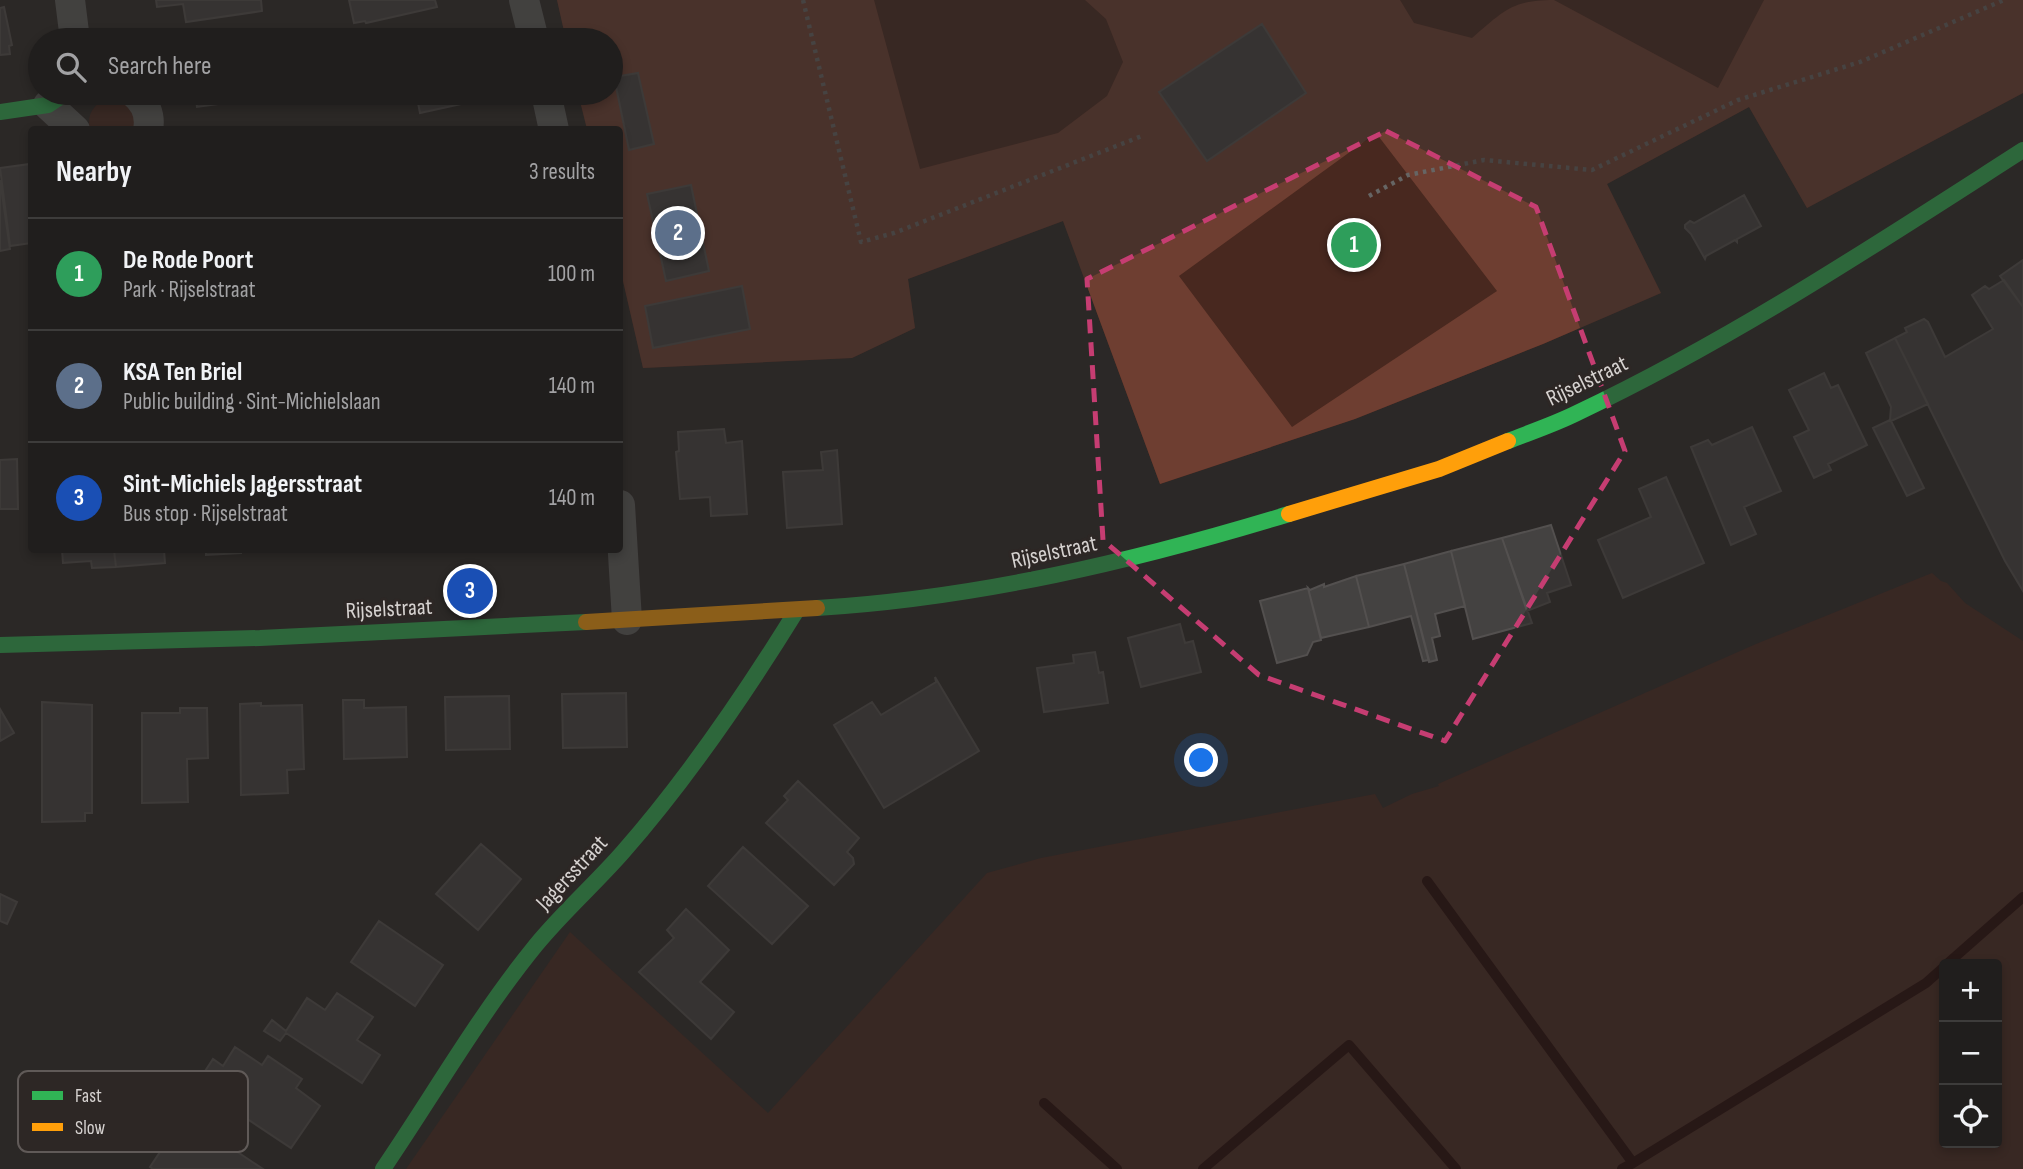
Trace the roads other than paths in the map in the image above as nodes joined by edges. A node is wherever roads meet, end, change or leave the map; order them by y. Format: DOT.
graph roads {
  1 [pos="70,0"];
  2 [pos="524,0"];
  3 [pos="74,28"];
  4 [pos="531,28"];
  5 [pos="28,105"];
  6 [pos="60,105"];
  7 [pos="144,105"];
  8 [pos="549,105"];
  9 [pos="0,111"];
  10 [pos="73,126"];
  11 [pos="149,126"];
  12 [pos="553,126"];
  13 [pos="2023,150"];
  14 [pos="623,548"];
  15 [pos="797,610"];
  16 [pos="628,620"];
  17 [pos="0,645"];
  18 [pos="383,1169"];
  1 -- 3 [label="street"];
  2 -- 4 [label="street"];
  5 -- 9 [label="street"];
  6 -- 10 [label="street"];
  7 -- 11 [label="street"];
  8 -- 12 [label="street"];
  13 -- 15 [label="street, Rijselstraat"];
  14 -- 16 [label="street"];
  15 -- 16 [label="street, Rijselstraat"];
  15 -- 18 [label="street, Jagersstraat"];
  16 -- 17 [label="street, Rijselstraat"];
}
